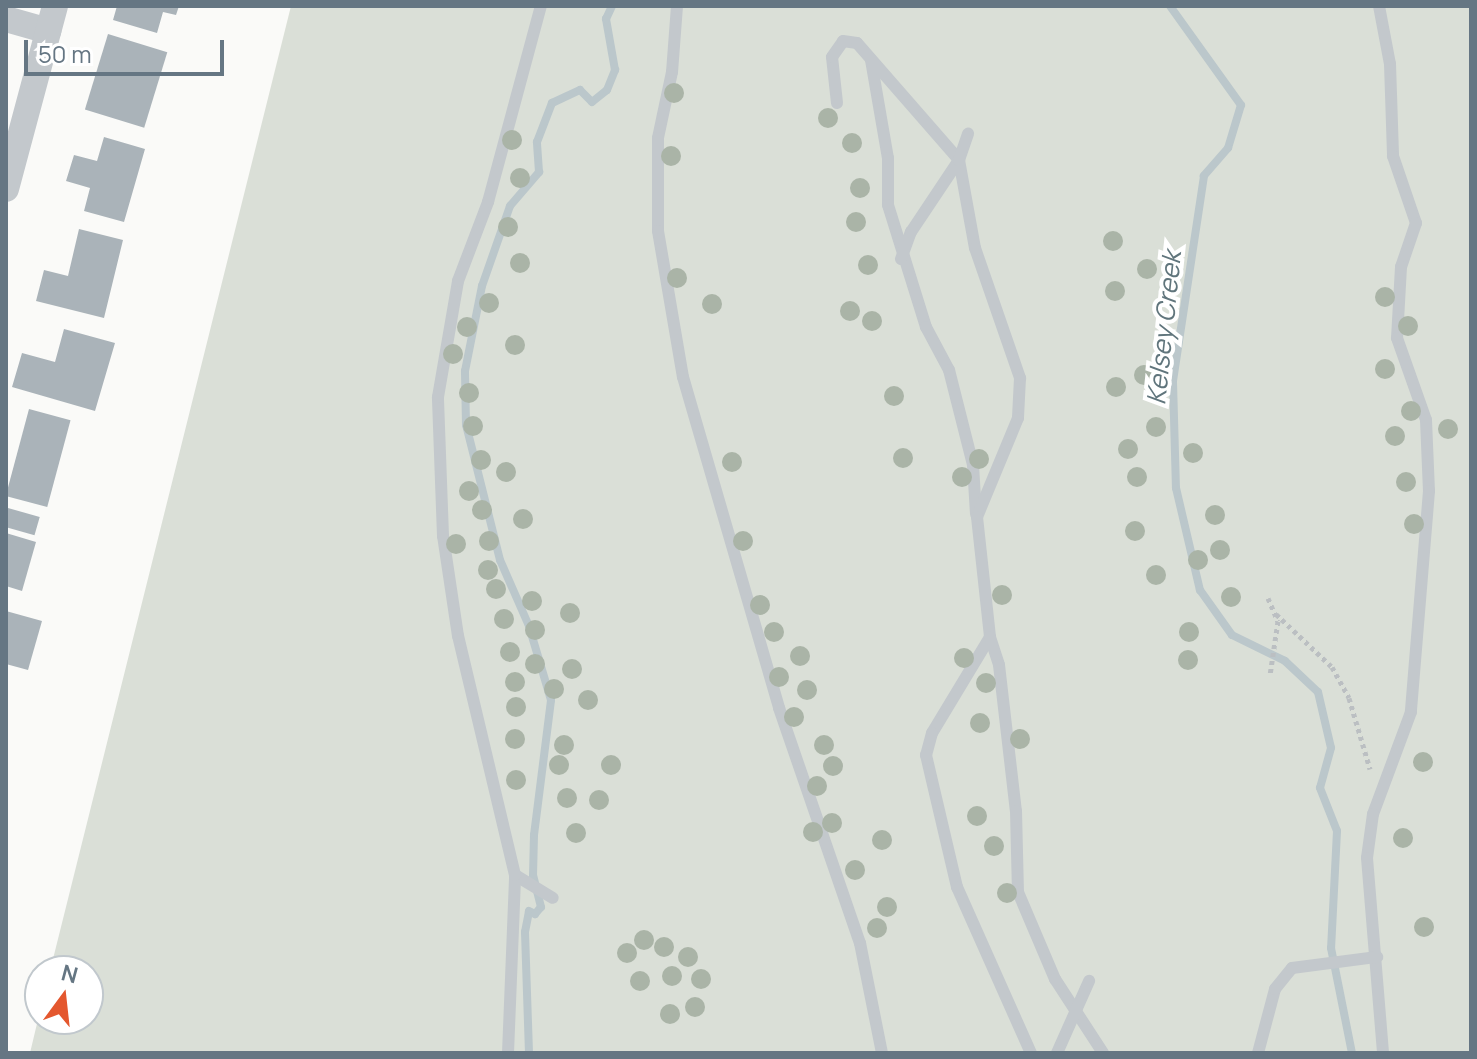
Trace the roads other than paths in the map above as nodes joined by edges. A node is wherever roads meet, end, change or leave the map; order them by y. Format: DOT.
graph roads {
  1 [pos="541,6"];
  2 [pos="677,6"];
  3 [pos="1379,6"];
  4 [pos="52,18"];
  5 [pos="6,19"];
  6 [pos="870,57"];
  7 [pos="837,103"];
  8 [pos="968,134"];
  9 [pos="959,160"];
  10 [pos="6,189"];
  11 [pos="901,259"];
  12 [pos="977,517"];
  13 [pos="990,637"];
  14 [pos="515,875"];
  15 [pos="553,898"];
  16 [pos="1377,957"];
  17 [pos="1089,981"];
  18 [pos="1077,1010"];
  19 [pos="508,1053"];
  20 [pos="882,1053"];
  21 [pos="1031,1053"];
  22 [pos="1057,1053"];
  23 [pos="1103,1053"];
  24 [pos="1258,1053"];
  25 [pos="1383,1053"];
  1 -- 14 [label="lane"];
  2 -- 20 [label="lane"];
  3 -- 16 [label="lane"];
  4 -- 5 [label="street"];
  4 -- 10 [label="street"];
  6 -- 7 [label="lane"];
  6 -- 9 [label="lane"];
  6 -- 11 [label="lane"];
  8 -- 9 [label="lane"];
  9 -- 11 [label="lane"];
  9 -- 12 [label="lane"];
  11 -- 12 [label="lane"];
  12 -- 13 [label="lane"];
  13 -- 18 [label="lane"];
  13 -- 21 [label="lane"];
  14 -- 15 [label="lane"];
  14 -- 19 [label="lane"];
  16 -- 24 [label="lane"];
  16 -- 25 [label="lane"];
  17 -- 18 [label="lane"];
  18 -- 22 [label="lane"];
  18 -- 23 [label="lane"];
}
